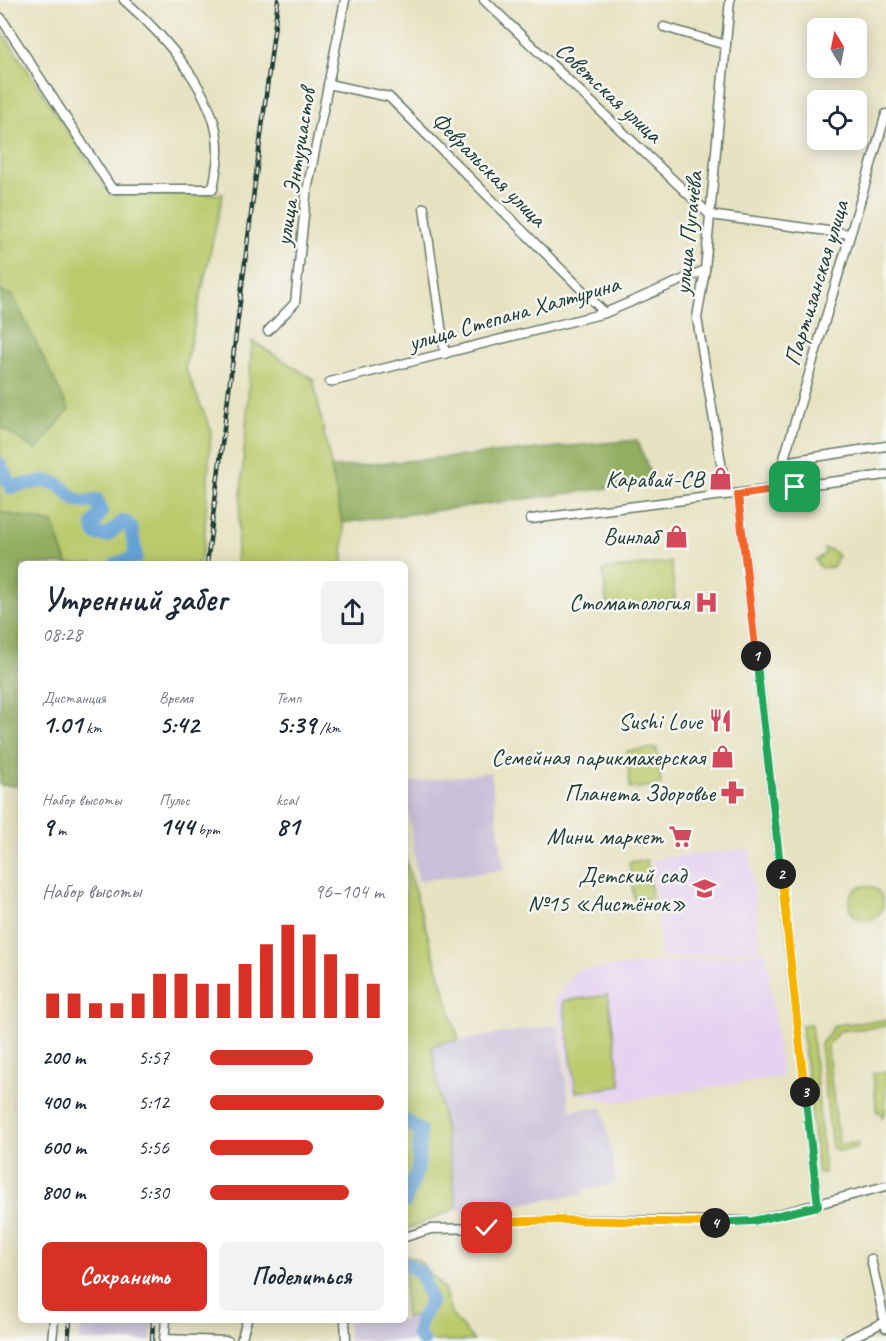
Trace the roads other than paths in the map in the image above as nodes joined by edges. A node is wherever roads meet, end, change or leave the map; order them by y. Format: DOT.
graph roads {
  1 [pos="124,0"];
  2 [pos="345,0"];
  3 [pos="484,0"];
  4 [pos="730,0"];
  5 [pos="0,18"];
  6 [pos="664,27"];
  7 [pos="726,45"];
  8 [pos="328,84"];
  9 [pos="886,114"];
  10 [pos="423,208"];
  11 [pos="710,215"];
  12 [pos="850,234"];
  13 [pos="705,270"];
  14 [pos="605,313"];
  15 [pos="268,331"];
  16 [pos="445,354"];
  17 [pos="330,382"];
  18 [pos="886,446"];
  19 [pos="722,469"];
  20 [pos="886,475"];
  21 [pos="738,495"];
  22 [pos="531,519"];
  23 [pos="886,1186"];
  24 [pos="818,1206"];
  25 [pos="408,1236"];
  26 [pos="872,1259"];
  27 [pos="54,1323"];
  28 [pos="166,1323"];
  29 [pos="246,1323"];
  30 [pos="345,1323"];
  31 [pos="885,1324"];
  32 [pos="164,1340"];
  33 [pos="52,1341"];
  34 [pos="228,1341"];
  35 [pos="241,1341"];
  36 [pos="346,1341"];
  37 [pos="845,1341"];
  1 -- 5 [label="street"];
  2 -- 8 [label="street, улица Энтузиастов"];
  3 -- 11 [label="street, Советская улица"];
  4 -- 7 [label="street, улица Пугачёва"];
  6 -- 7 [label="street"];
  7 -- 11 [label="street, улица Пугачёва"];
  8 -- 14 [label="street, Февральская улица"];
  8 -- 15 [label="street, улица Энтузиастов"];
  9 -- 12 [label="street, Партизанская улица"];
  10 -- 16 [label="street"];
  11 -- 12 [label="street"];
  11 -- 13 [label="street, улица Пугачёва"];
  12 -- 18 [label="street, Партизанская улица"];
  13 -- 14 [label="street, улица Степана Халтурина"];
  13 -- 19 [label="street, улица Пугачёва"];
  14 -- 16 [label="street, улица Степана Халтурина"];
  16 -- 17 [label="street, улица Степана Халтурина"];
  20 -- 21 [label="street"];
  21 -- 22 [label="street"];
  21 -- 24 [label="street"];
  23 -- 24 [label="street"];
  24 -- 25 [label="street"];
  26 -- 31 [label="street"];
  27 -- 33 [label="street"];
  28 -- 32 [label="street"];
  29 -- 35 [label="street"];
  30 -- 36 [label="street"];
  31 -- 37 [label="street"];
  32 -- 34 [label="street"];
}
